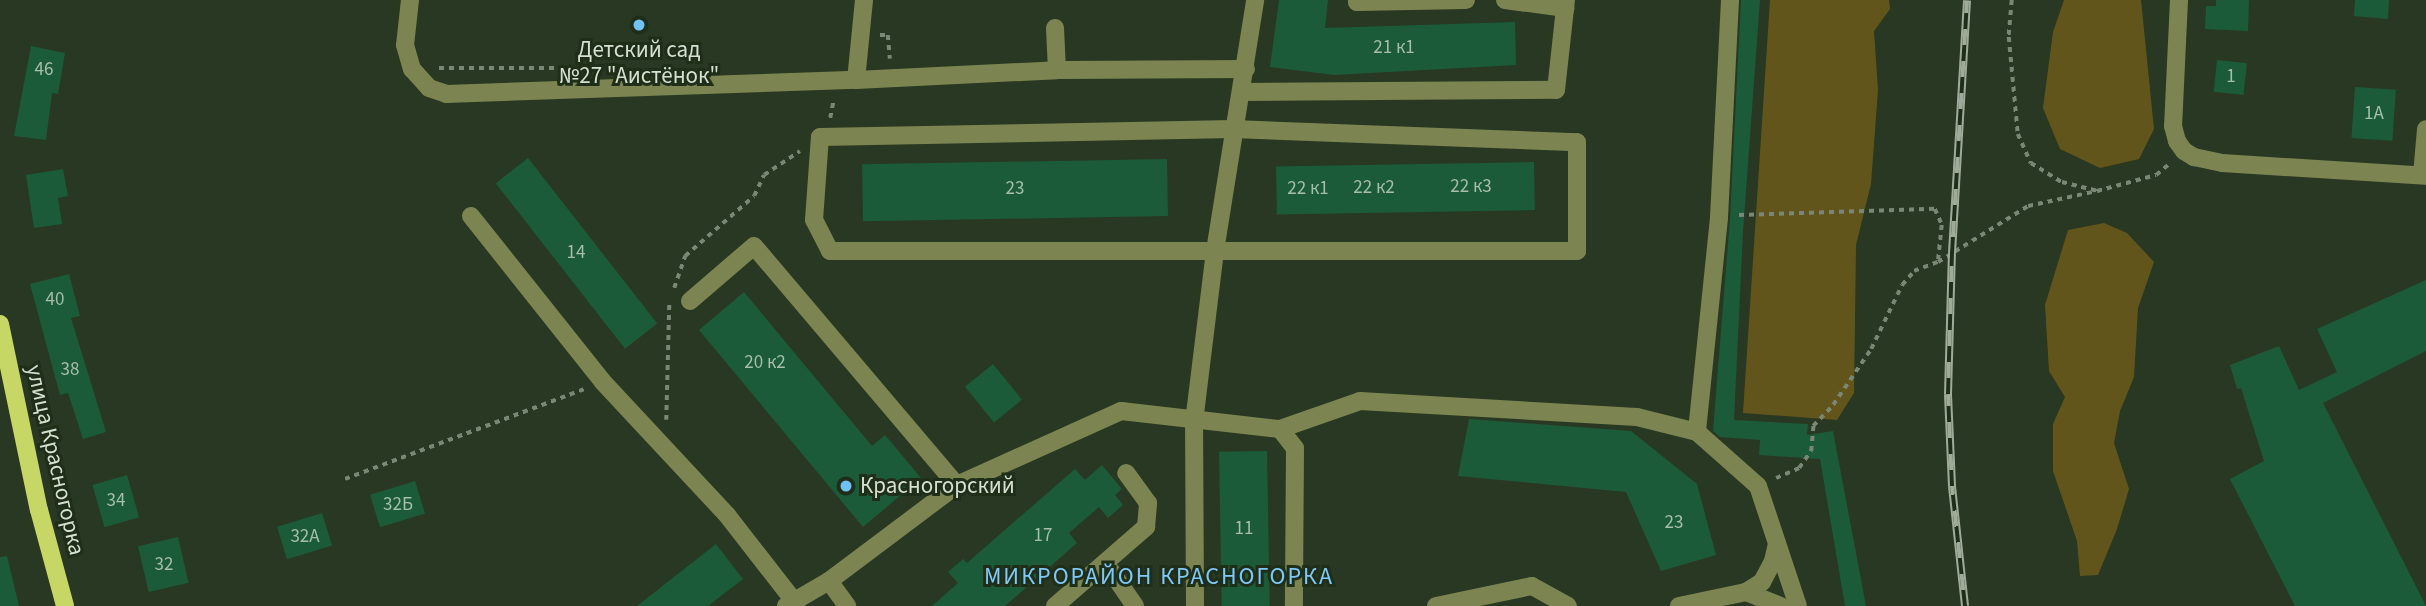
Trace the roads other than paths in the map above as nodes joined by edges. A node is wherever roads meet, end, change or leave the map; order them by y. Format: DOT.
graph roads {
  1 [pos="410,0"];
  2 [pos="863,0"];
  3 [pos="1255,0"];
  4 [pos="1357,0"];
  5 [pos="1466,0"];
  6 [pos="1506,0"];
  7 [pos="1730,0"];
  8 [pos="2179,0"];
  9 [pos="1565,4"];
  10 [pos="1055,28"];
  11 [pos="1246,69"];
  12 [pos="1057,70"];
  13 [pos="856,80"];
  14 [pos="1241,92"];
  15 [pos="2426,128"];
  16 [pos="1233,129"];
  17 [pos="2424,176"];
  18 [pos="471,216"];
  19 [pos="1214,251"];
  20 [pos="690,301"];
  21 [pos="0,324"];
  22 [pos="1194,422"];
  23 [pos="1280,429"];
  24 [pos="1697,432"];
  25 [pos="1126,473"];
  26 [pos="957,485"];
  27 [pos="1777,542"];
  28 [pos="1106,564"];
  29 [pos="829,581"];
  30 [pos="1746,592"];
  31 [pos="790,603"];
  32 [pos="65,606"];
  33 [pos="847,606"];
  34 [pos="1055,606"];
  35 [pos="1135,606"];
  36 [pos="1195,606"];
  37 [pos="1294,606"];
  38 [pos="1436,606"];
  39 [pos="1568,606"];
  40 [pos="1679,606"];
  41 [pos="1781,606"];
  42 [pos="1798,606"];
  1 -- 13 [label="street"];
  2 -- 13 [label="street"];
  3 -- 11 [label="street"];
  4 -- 5 [label="street"];
  6 -- 9 [label="street"];
  7 -- 24 [label="street"];
  8 -- 17 [label="street"];
  9 -- 14 [label="street"];
  10 -- 12 [label="street"];
  11 -- 12 [label="street"];
  11 -- 14 [label="street"];
  12 -- 13 [label="street"];
  14 -- 16 [label="street"];
  15 -- 17 [label="street"];
  16 -- 19 [label="street"];
  16 -- 19 [label="street"];
  16 -- 19 [label="street"];
  18 -- 31 [label="street"];
  19 -- 22 [label="street"];
  20 -- 26 [label="street"];
  21 -- 32 [label="main road, улица Красногорка"];
  22 -- 23 [label="street"];
  22 -- 26 [label="street"];
  22 -- 36 [label="street"];
  23 -- 24 [label="street"];
  23 -- 37 [label="street"];
  24 -- 27 [label="street"];
  25 -- 28 [label="street"];
  26 -- 29 [label="street"];
  27 -- 30 [label="street"];
  27 -- 42 [label="street"];
  28 -- 34 [label="street"];
  28 -- 35 [label="street"];
  29 -- 31 [label="street"];
  29 -- 33 [label="street"];
  30 -- 40 [label="street"];
  30 -- 41 [label="street"];
  38 -- 39 [label="street"];
}
